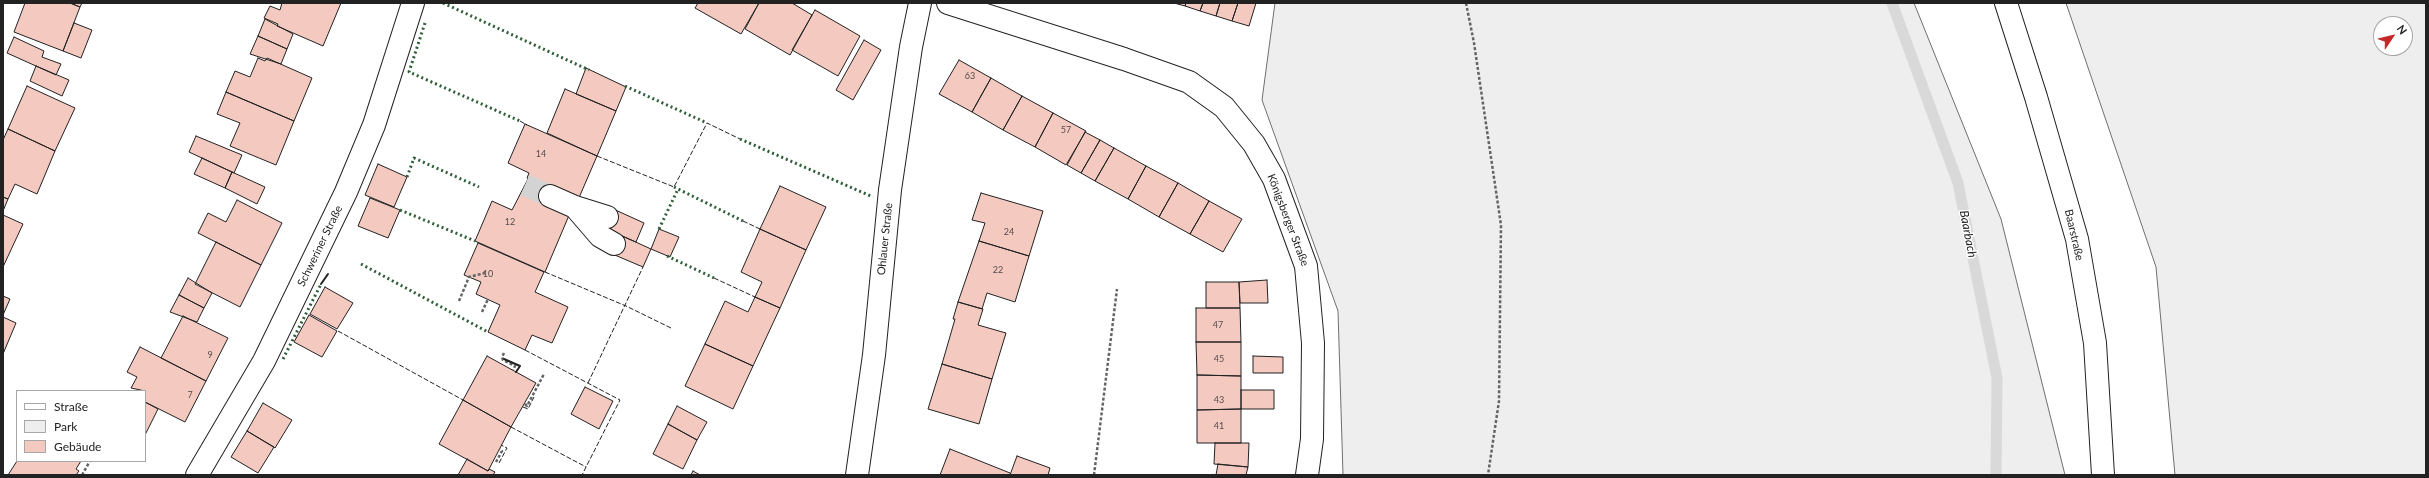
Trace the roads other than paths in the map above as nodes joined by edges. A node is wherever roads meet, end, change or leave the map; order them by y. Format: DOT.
graph roads {
  1 [pos="413,3"];
  2 [pos="920,3"];
  3 [pos="948,3"];
  4 [pos="2006,3"];
  5 [pos="550,196"];
  6 [pos="575,207"];
  7 [pos="608,218"];
  8 [pos="614,244"];
  9 [pos="197,475"];
  10 [pos="857,475"];
  11 [pos="1307,475"];
  12 [pos="2103,475"];
  1 -- 9 [label="street, Schweriner Straße"];
  2 -- 10 [label="street, Ohlauer Straße"];
  3 -- 11 [label="street, Königsberger Straße"];
  4 -- 12 [label="street, Baarstraße"];
  5 -- 6 [label="street"];
  6 -- 7 [label="street"];
  6 -- 8 [label="street"];
}
